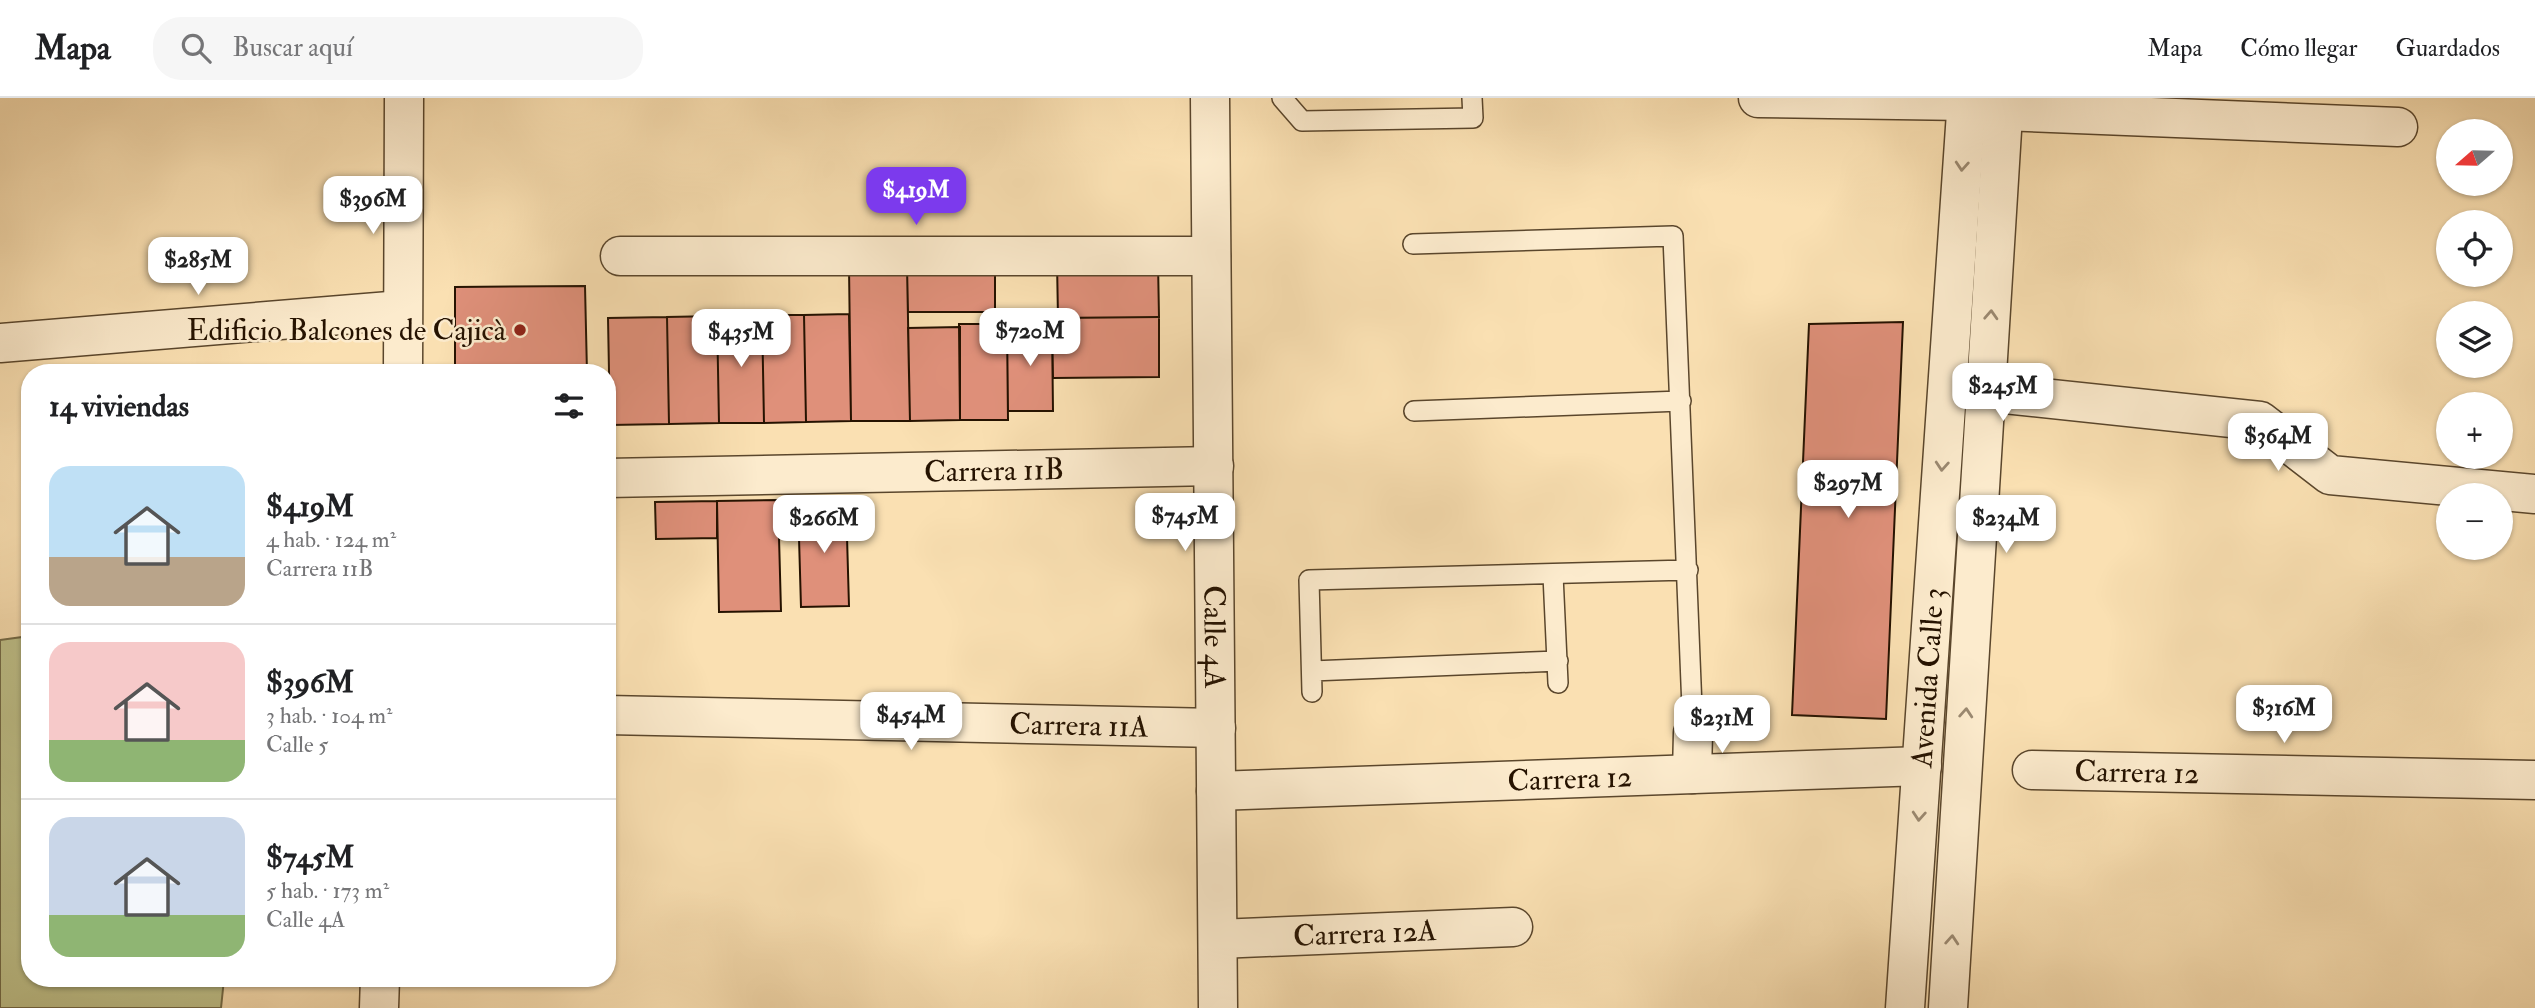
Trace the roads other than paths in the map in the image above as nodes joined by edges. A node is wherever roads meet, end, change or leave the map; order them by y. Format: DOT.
graph roads {
  1 [pos="404,98"];
  2 [pos="1210,98"];
  3 [pos="1282,98"];
  4 [pos="1472,98"];
  5 [pos="1758,98"];
  6 [pos="1967,99"];
  7 [pos="2004,104"];
  8 [pos="2398,127"];
  9 [pos="1413,244"];
  10 [pos="620,256"];
  11 [pos="1211,256"];
  12 [pos="402,310"];
  13 [pos="0,343"];
  14 [pos="403,364"];
  15 [pos="1986,392"];
  16 [pos="1681,401"];
  17 [pos="1414,411"];
  18 [pos="1214,466"];
  19 [pos="616,478"];
  20 [pos="2535,494"];
  21 [pos="1688,570"];
  22 [pos="1553,575"];
  23 [pos="1558,661"];
  24 [pos="1312,671"];
  25 [pos="1558,683"];
  26 [pos="1312,692"];
  27 [pos="616,715"];
  28 [pos="1216,728"];
  29 [pos="1693,733"];
  30 [pos="1922,766"];
  31 [pos="2032,770"];
  32 [pos="1692,774"];
  33 [pos="2535,780"];
  34 [pos="1216,791"];
  35 [pos="1513,927"];
  36 [pos="1218,939"];
  37 [pos="380,987"];
  38 [pos="379,1008"];
  39 [pos="1219,1008"];
  40 [pos="1905,1008"];
  41 [pos="1948,1008"];
  1 -- 12 [label="street"];
  2 -- 11 [label="street, Calle 4A"];
  3 -- 4 [label="lane"];
  5 -- 6 [label="street"];
  6 -- 30 [label="street, Avenida Calle 3, one-way"];
  7 -- 8 [label="street"];
  15 -- 7 [label="street, Avenida Calle 3, one-way"];
  9 -- 16 [label="lane"];
  10 -- 11 [label="street"];
  11 -- 18 [label="street, Calle 4A"];
  12 -- 13 [label="street"];
  12 -- 14 [label="street"];
  15 -- 20 [label="street"];
  41 -- 15 [label="street, Avenida Calle 3, one-way"];
  16 -- 17 [label="lane"];
  16 -- 21 [label="lane"];
  18 -- 19 [label="street, Carrera 11B"];
  18 -- 28 [label="street, Calle 4A"];
  21 -- 22 [label="lane"];
  21 -- 29 [label="lane"];
  22 -- 23 [label="lane"];
  22 -- 24 [label="lane"];
  23 -- 24 [label="lane"];
  23 -- 25 [label="lane"];
  24 -- 26 [label="lane"];
  27 -- 28 [label="street, Carrera 11A"];
  28 -- 34 [label="street, Calle 4A"];
  29 -- 32 [label="street"];
  30 -- 32 [label="street, Carrera 12"];
  30 -- 40 [label="street, Avenida Calle 3, one-way"];
  31 -- 33 [label="street, Carrera 12"];
  32 -- 34 [label="street, Carrera 12"];
  34 -- 36 [label="street, Calle 4A"];
  35 -- 36 [label="street, Carrera 12A"];
  36 -- 39 [label="street, Calle 4A"];
  37 -- 38 [label="street"];
}
